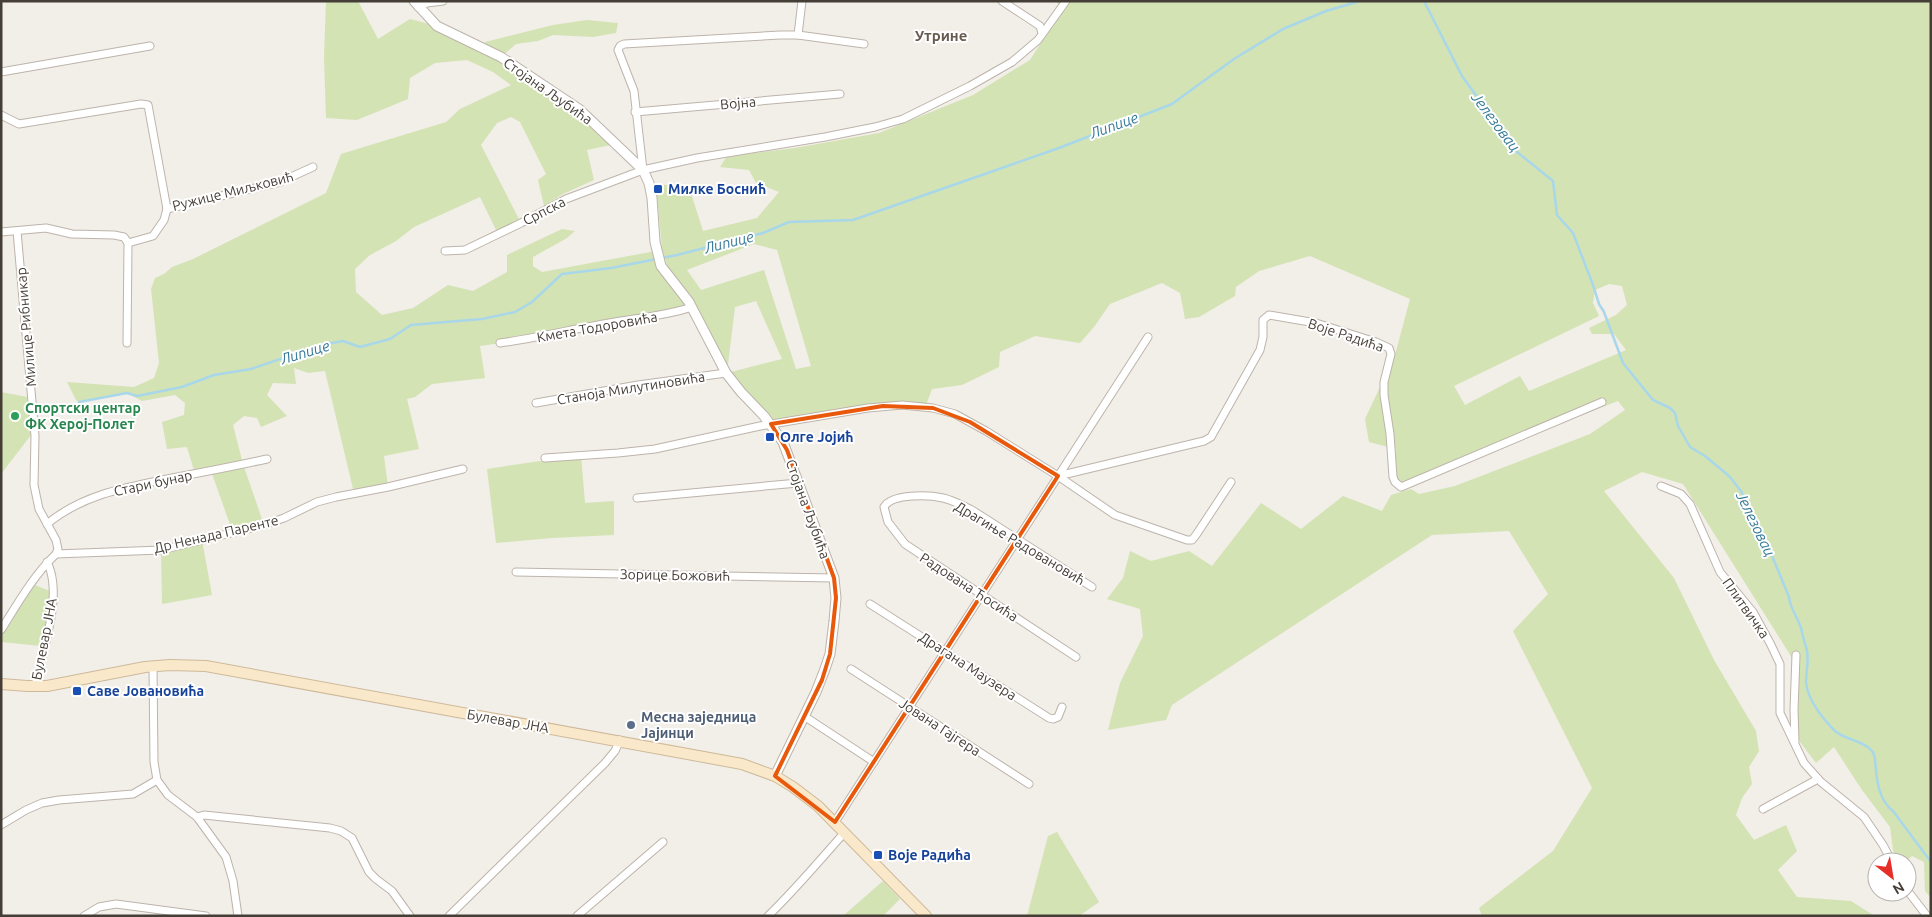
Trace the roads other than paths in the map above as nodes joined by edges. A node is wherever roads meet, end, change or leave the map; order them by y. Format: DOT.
graph roads {
  1 [pos="443,1"];
  2 [pos="802,1"];
  3 [pos="1002,1"];
  4 [pos="1066,1"];
  5 [pos="416,4"];
  6 [pos="1042,33"];
  7 [pos="798,35"];
  8 [pos="864,44"];
  9 [pos="150,46"];
  10 [pos="1,72"];
  11 [pos="840,94"];
  12 [pos="635,112"];
  13 [pos="1,115"];
  14 [pos="313,167"];
  15 [pos="643,170"];
  16 [pos="167,209"];
  17 [pos="17,231"];
  18 [pos="1,232"];
  19 [pos="128,243"];
  20 [pos="445,251"];
  21 [pos="692,308"];
  22 [pos="1148,337"];
  23 [pos="127,343"];
  24 [pos="500,343"];
  25 [pos="726,373"];
  26 [pos="1602,402"];
  27 [pos="536,403"];
  28 [pos="771,424"];
  29 [pos="545,458"];
  30 [pos="267,459"];
  31 [pos="464,469"];
  32 [pos="1058,476"];
  33 [pos="1231,482"];
  34 [pos="798,483"];
  35 [pos="1661,486"];
  36 [pos="637,498"];
  37 [pos="888,502"];
  38 [pos="47,524"];
  39 [pos="1017,538"];
  40 [pos="56,554"];
  41 [pos="47,562"];
  42 [pos="516,572"];
  43 [pos="834,578"];
  44 [pos="1092,587"];
  45 [pos="981,594"];
  46 [pos="870,604"];
  47 [pos="1,630"];
  48 [pos="945,651"];
  49 [pos="1796,655"];
  50 [pos="1076,657"];
  51 [pos="153,666"];
  52 [pos="851,669"];
  53 [pos="1,684"];
  54 [pos="35,686"];
  55 [pos="909,707"];
  56 [pos="1062,707"];
  57 [pos="804,716"];
  58 [pos="620,740"];
  59 [pos="1795,744"];
  60 [pos="874,762"];
  61 [pos="775,776"];
  62 [pos="1818,779"];
  63 [pos="157,780"];
  64 [pos="1029,784"];
  65 [pos="1763,809"];
  66 [pos="197,817"];
  67 [pos="835,822"];
  68 [pos="1,825"];
  69 [pos="845,832"];
  70 [pos="663,842"];
  71 [pos="1887,852"];
  72 [pos="1916,902"];
  73 [pos="84,916"];
  74 [pos="206,916"];
  75 [pos="238,916"];
  76 [pos="410,916"];
  77 [pos="449,916"];
  78 [pos="577,916"];
  79 [pos="768,916"];
  80 [pos="926,916"];
  81 [pos="1927,916"];
  1 -- 5 [label="street"];
  2 -- 7 [label="street"];
  3 -- 6 [label="street"];
  4 -- 6 [label="street, Српска"];
  5 -- 15 [label="street, Стојана Љубића"];
  6 -- 15 [label="street, Српска"];
  7 -- 8 [label="street"];
  7 -- 12 [label="street"];
  9 -- 10 [label="street"];
  11 -- 12 [label="street, Војна"];
  12 -- 15 [label="street"];
  13 -- 16 [label="street, Ружице Миљковић"];
  14 -- 16 [label="street, Ружице Миљковић"];
  15 -- 20 [label="street, Српска"];
  15 -- 21 [label="street, Стојана Љубића"];
  16 -- 19 [label="street"];
  17 -- 18 [label="street"];
  17 -- 19 [label="street"];
  17 -- 38 [label="street, Милице Рибникар"];
  19 -- 23 [label="street"];
  21 -- 24 [label="street, Кмета Тодоровића"];
  21 -- 25 [label="street, Стојана Љубића"];
  22 -- 32 [label="street"];
  25 -- 27 [label="street, Станоја Милутиновића"];
  25 -- 28 [label="street, Стојана Љубића"];
  26 -- 32 [label="street, Воје Радића"];
  28 -- 29 [label="street"];
  28 -- 32 [label="street"];
  28 -- 34 [label="street, Стојана Љубића"];
  30 -- 38 [label="street, Стари бунар"];
  31 -- 40 [label="street, Др Ненада Паренте"];
  32 -- 33 [label="street"];
  32 -- 39 [label="street"];
  34 -- 36 [label="street"];
  34 -- 43 [label="street, Стојана Љубића"];
  35 -- 59 [label="street, Плитвичка"];
  37 -- 39 [label="street, Драгиње Радовановић"];
  37 -- 45 [label="street, Радована Ћосића"];
  38 -- 40 [label="street, Милице Рибникар"];
  39 -- 44 [label="street, Драгиње Радовановић"];
  39 -- 45 [label="street"];
  40 -- 41 [label="street"];
  41 -- 47 [label="street"];
  41 -- 54 [label="street, Булевар ЈНА"];
  42 -- 43 [label="street, Зорице Божовић"];
  43 -- 57 [label="street, Стојана Љубића"];
  45 -- 48 [label="street"];
  45 -- 50 [label="street, Радована Ћосића"];
  46 -- 48 [label="street, Драгана Маузера"];
  48 -- 55 [label="street"];
  48 -- 56 [label="street, Драгана Маузера"];
  49 -- 59 [label="street"];
  51 -- 54 [label="main road, Булевар ЈНА"];
  51 -- 58 [label="main road, Булевар ЈНА"];
  51 -- 63 [label="street"];
  52 -- 55 [label="street, Јована Гајгера"];
  53 -- 54 [label="main road, Булевар ЈНА"];
  55 -- 60 [label="street"];
  55 -- 64 [label="street, Јована Гајгера"];
  57 -- 60 [label="street"];
  57 -- 61 [label="street, Стојана Љубића"];
  58 -- 61 [label="main road, Булевар ЈНА"];
  58 -- 77 [label="street"];
  59 -- 62 [label="street, Плитвичка"];
  60 -- 67 [label="street"];
  61 -- 67 [label="main road, Булевар ЈНА"];
  62 -- 65 [label="street"];
  62 -- 71 [label="street, Плитвичка"];
  63 -- 66 [label="street"];
  63 -- 68 [label="street"];
  66 -- 75 [label="street"];
  66 -- 76 [label="street"];
  67 -- 69 [label="main road, Булевар ЈНА"];
  69 -- 79 [label="street"];
  69 -- 80 [label="main road, Булевар ЈНА"];
  70 -- 78 [label="street"];
  72 -- 81 [label="street"];
  73 -- 74 [label="street"];
}
